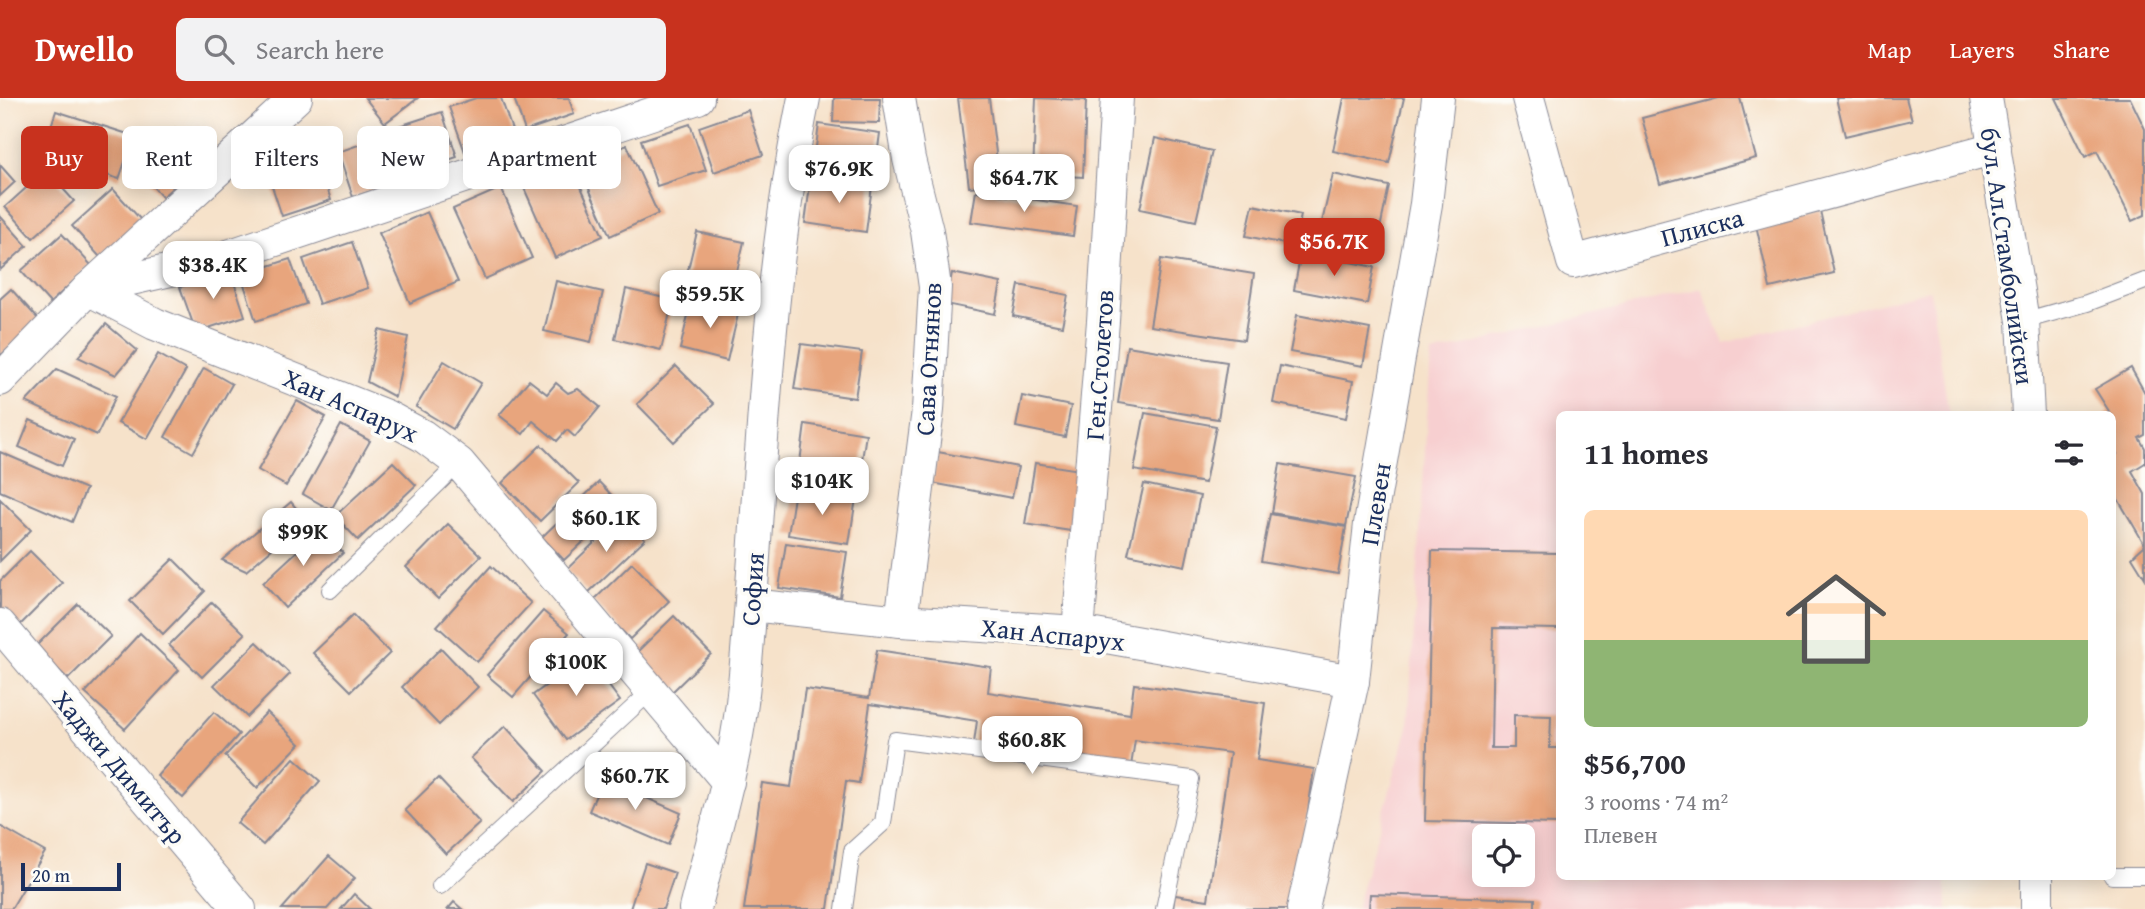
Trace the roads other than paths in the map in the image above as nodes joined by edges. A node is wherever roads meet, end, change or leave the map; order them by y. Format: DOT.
graph roads {
  1 [pos="296,98"];
  2 [pos="698,98"];
  3 [pos="804,98"];
  4 [pos="899,98"];
  5 [pos="1118,98"];
  6 [pos="1438,98"];
  7 [pos="1528,98"];
  8 [pos="1986,98"];
  9 [pos="1995,148"];
  10 [pos="2145,281"];
  11 [pos="88,289"];
  12 [pos="2023,321"];
  13 [pos="0,380"];
  14 [pos="2028,411"];
  15 [pos="459,463"];
  16 [pos="330,590"];
  17 [pos="751,605"];
  18 [pos="901,621"];
  19 [pos="0,625"];
  20 [pos="1078,632"];
  21 [pos="1353,681"];
  22 [pos="651,691"];
  23 [pos="728,782"];
  24 [pos="2116,876"];
  25 [pos="2145,876"];
  26 [pos="2037,880"];
  27 [pos="440,886"];
  28 [pos="240,909"];
  29 [pos="695,909"];
  30 [pos="844,909"];
  31 [pos="1164,909"];
  32 [pos="1303,909"];
  33 [pos="2037,909"];
  1 -- 11 [label="street"];
  2 -- 11 [label="street"];
  3 -- 17 [label="street, София"];
  4 -- 18 [label="street, Сава Огнянов"];
  5 -- 20 [label="street, Ген.Столетов"];
  6 -- 21 [label="street, Плевен"];
  7 -- 9 [label="street, Плиска"];
  8 -- 9 [label="street, бул. Ал.Стамболийски"];
  9 -- 12 [label="street, бул. Ал.Стамболийски"];
  10 -- 12 [label="lane"];
  11 -- 13 [label="street"];
  11 -- 15 [label="street, Хан Аспарух"];
  12 -- 14 [label="street, бул. Ал.Стамболийски"];
  15 -- 16 [label="lane"];
  15 -- 22 [label="street, Хан Аспарух"];
  17 -- 18 [label="street, Хан Аспарух"];
  17 -- 23 [label="street, София"];
  18 -- 20 [label="street, Хан Аспарух"];
  19 -- 28 [label="street, Хаджи Димитър"];
  20 -- 21 [label="street, Хан Аспарух"];
  21 -- 32 [label="street, Плевен"];
  22 -- 23 [label="street, Хан Аспарух"];
  22 -- 27 [label="lane"];
  23 -- 29 [label="street, София"];
  24 -- 25 [label="lane"];
  26 -- 33 [label="street"];
  30 -- 31 [label="lane"];
}
